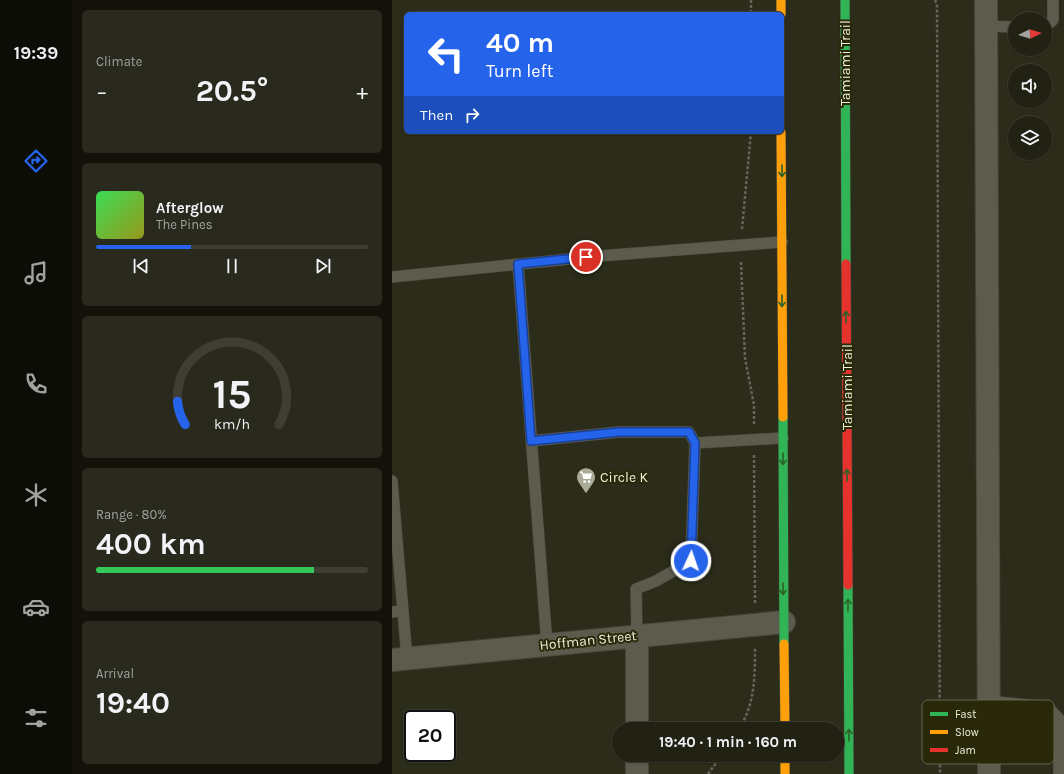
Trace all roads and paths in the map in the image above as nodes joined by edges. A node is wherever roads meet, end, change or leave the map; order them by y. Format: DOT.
graph roads {
  1 [pos="751,0"];
  2 [pos="781,0"];
  3 [pos="845,0"];
  4 [pos="935,0"];
  5 [pos="986,0"];
  6 [pos="1053,0"];
  7 [pos="751,12"];
  8 [pos="781,12"];
  9 [pos="1052,21"];
  10 [pos="986,26"];
  11 [pos="1008,27"];
  12 [pos="782,134"];
  13 [pos="782,242"];
  14 [pos="518,264"];
  15 [pos="392,277"];
  16 [pos="783,438"];
  17 [pos="531,441"];
  18 [pos="695,443"];
  19 [pos="392,481"];
  20 [pos="394,538"];
  21 [pos="397,611"];
  22 [pos="784,622"];
  23 [pos="637,635"];
  24 [pos="547,645"];
  25 [pos="399,660"];
  26 [pos="940,700"];
  27 [pos="988,700"];
  28 [pos="1054,714"];
  29 [pos="637,722"];
  30 [pos="784,722"];
  31 [pos="637,762"];
  32 [pos="717,762"];
  33 [pos="785,762"];
  34 [pos="940,764"];
  35 [pos="989,764"];
  36 [pos="637,774"];
  37 [pos="708,774"];
  38 [pos="785,774"];
  39 [pos="849,774"];
  40 [pos="940,774"];
  41 [pos="989,774"];
  42 [pos="1059,774"];
  1 -- 7 [label="path"];
  2 -- 8 [label="main road"];
  39 -- 3 [label="main road, Tamiami Trail, one-way"];
  4 -- 26 [label="path"];
  5 -- 10 [label="street"];
  6 -- 9 [label="lane"];
  10 -- 11 [label="lane"];
  10 -- 27 [label="street"];
  12 -- 13 [label="main road, one-way"];
  13 -- 14 [label="lane"];
  13 -- 16 [label="main road, one-way"];
  14 -- 15 [label="lane"];
  14 -- 17 [label="lane"];
  16 -- 18 [label="lane"];
  16 -- 22 [label="main road, one-way"];
  17 -- 18 [label="lane"];
  17 -- 24 [label="lane"];
  18 -- 23 [label="lane"];
  19 -- 20 [label="lane"];
  20 -- 21 [label="lane"];
  21 -- 25 [label="lane"];
  22 -- 23 [label="street, Hoffman Street"];
  22 -- 30 [label="main road"];
  23 -- 24 [label="street, Hoffman Street"];
  23 -- 29 [label="street"];
  24 -- 25 [label="street, Hoffman Street"];
  28 -- 42 [label="lane"];
  31 -- 36 [label="street"];
  32 -- 37 [label="path"];
  33 -- 38 [label="main road"];
  34 -- 40 [label="path"];
  35 -- 41 [label="street"];
}
